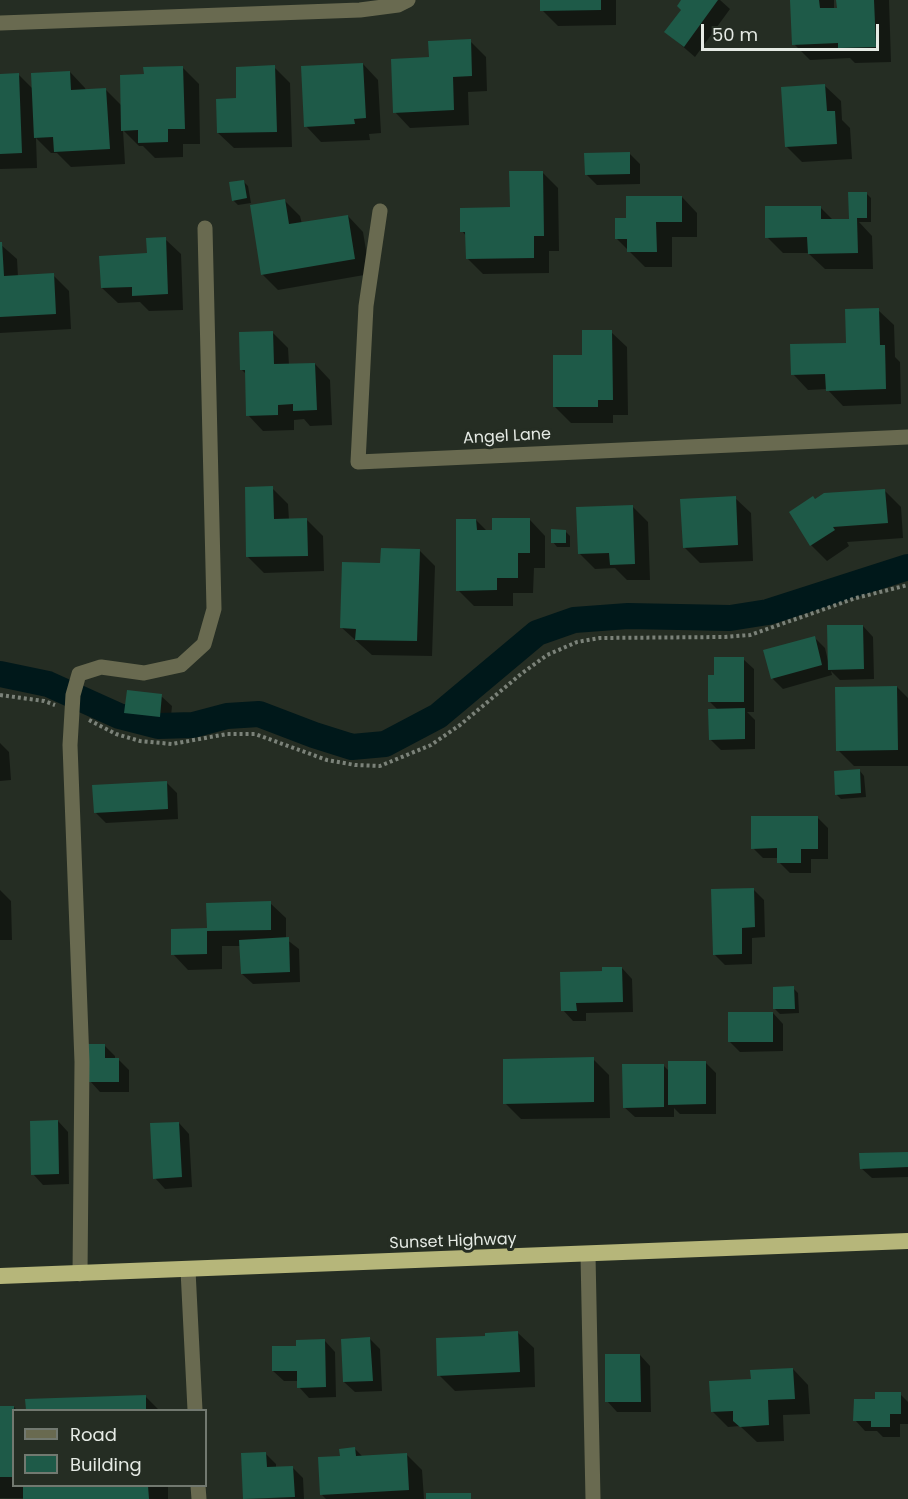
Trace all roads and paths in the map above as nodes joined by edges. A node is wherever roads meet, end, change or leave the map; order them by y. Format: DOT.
graph roads {
  1 [pos="408,0"];
  2 [pos="0,23"];
  3 [pos="380,211"];
  4 [pos="205,228"];
  5 [pos="908,437"];
  6 [pos="908,585"];
  7 [pos="0,695"];
  8 [pos="72,711"];
  9 [pos="908,1241"];
  10 [pos="588,1255"];
  11 [pos="188,1270"];
  12 [pos="80,1274"];
  13 [pos="0,1276"];
  14 [pos="195,1409"];
  15 [pos="594,1499"];
  1 -- 2 [label="street"];
  3 -- 5 [label="street, Angel Lane"];
  4 -- 8 [label="street"];
  6 -- 8 [label="path"];
  7 -- 8 [label="path"];
  8 -- 12 [label="street"];
  9 -- 10 [label="highway, Sunset Highway"];
  10 -- 11 [label="highway, Sunset Highway"];
  10 -- 15 [label="street"];
  11 -- 12 [label="highway, Sunset Highway"];
  11 -- 14 [label="street"];
  12 -- 13 [label="highway, Sunset Highway"];
}
